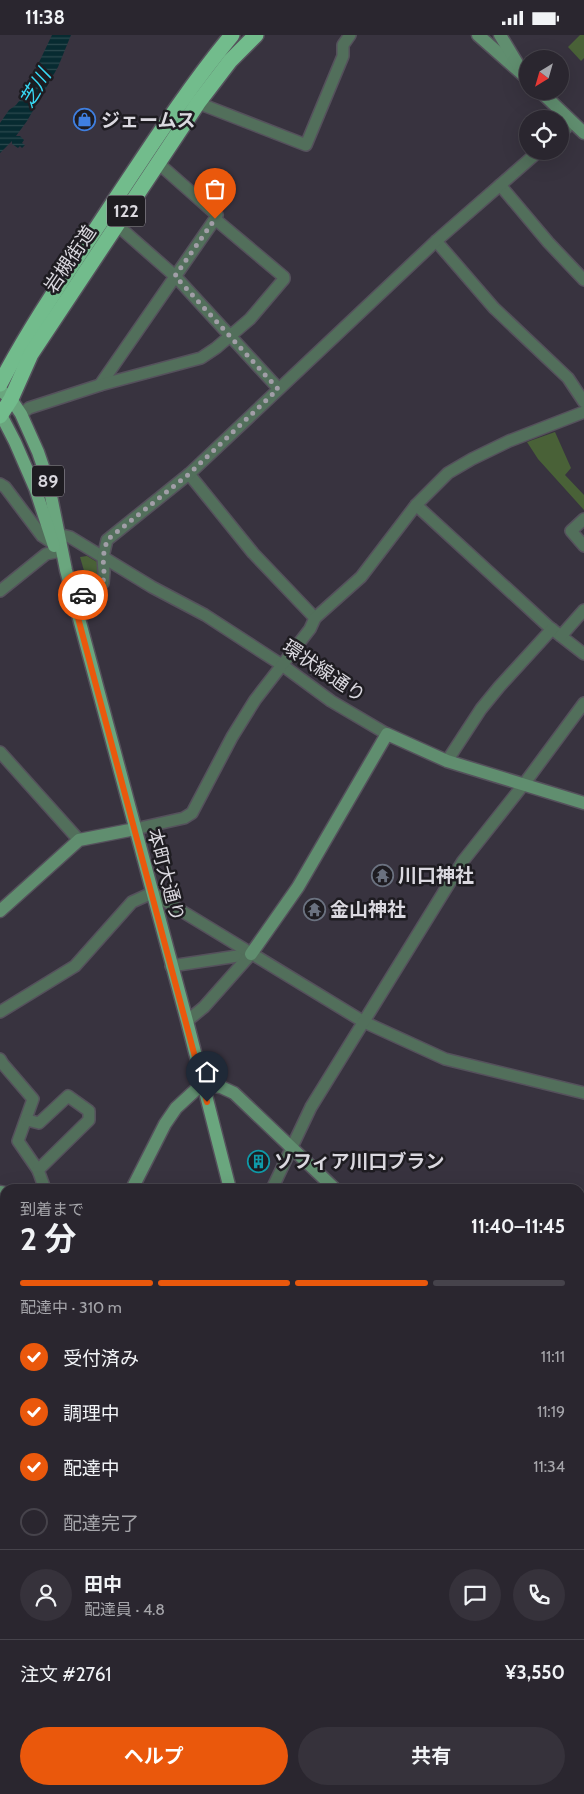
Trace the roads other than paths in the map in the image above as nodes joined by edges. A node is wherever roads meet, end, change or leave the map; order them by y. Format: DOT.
graph roads {
  1 [pos="232,35"];
  2 [pos="256,35"];
  3 [pos="350,35"];
  4 [pos="478,35"];
  5 [pos="500,35"];
  6 [pos="519,66"];
  7 [pos="519,72"];
  8 [pos="550,100"];
  9 [pos="198,103"];
  10 [pos="573,122"];
  11 [pos="569,125"];
  12 [pos="584,133"];
  13 [pos="529,160"];
  14 [pos="158,163"];
  15 [pos="500,185"];
  16 [pos="215,219"];
  17 [pos="117,225"];
  18 [pos="436,241"];
  19 [pos="175,276"];
  20 [pos="584,279"];
  21 [pos="230,335"];
  22 [pos="0,384"];
  23 [pos="100,385"];
  24 [pos="278,389"];
  25 [pos="6,394"];
  26 [pos="584,403"];
  27 [pos="584,412"];
  28 [pos="21,413"];
  29 [pos="0,414"];
  30 [pos="189,474"];
  31 [pos="0,484"];
  32 [pos="416,505"];
  33 [pos="584,519"];
  34 [pos="56,544"];
  35 [pos="584,546"];
  36 [pos="103,557"];
  37 [pos="66,571"];
  38 [pos="0,591"];
  39 [pos="73,599"];
  40 [pos="584,610"];
  41 [pos="315,618"];
  42 [pos="557,633"];
  43 [pos="584,654"];
  44 [pos="282,665"];
  45 [pos="584,703"];
  46 [pos="387,734"];
  47 [pos="0,752"];
  48 [pos="447,761"];
  49 [pos="524,784"];
  50 [pos="584,803"];
  51 [pos="134,829"];
  52 [pos="79,840"];
  53 [pos="152,893"];
  54 [pos="0,911"];
  55 [pos="250,955"];
  56 [pos="171,966"];
  57 [pos="0,1012"];
  58 [pos="187,1021"];
  59 [pos="364,1023"];
  60 [pos="0,1059"];
  61 [pos="202,1084"];
  62 [pos="584,1093"];
  63 [pos="27,1120"];
  64 [pos="291,1146"];
  65 [pos="38,1170"];
  66 [pos="42,1184"];
  67 [pos="135,1184"];
  68 [pos="229,1184"];
  69 [pos="274,1184"];
  70 [pos="330,1184"];
  1 -- 22 [label="highway, 岩槻街道 / 122"];
  2 -- 9 [label="highway, 岩槻街道 / 122"];
  3 -- 9 [label="street"];
  4 -- 7 [label="street"];
  5 -- 6 [label="street"];
  8 -- 10 [label="street"];
  9 -- 14 [label="highway, 岩槻街道 / 122"];
  10 -- 11 [label="street"];
  10 -- 12 [label="street"];
  13 -- 15 [label="street"];
  14 -- 16 [label="street"];
  14 -- 17 [label="highway, 岩槻街道 / 122"];
  15 -- 18 [label="street"];
  15 -- 20 [label="street"];
  16 -- 19 [label="street"];
  16 -- 21 [label="street"];
  17 -- 19 [label="street"];
  17 -- 25 [label="highway, 岩槻街道 / 122"];
  18 -- 24 [label="street"];
  18 -- 26 [label="street"];
  19 -- 21 [label="street"];
  19 -- 23 [label="street"];
  21 -- 23 [label="street"];
  21 -- 24 [label="street"];
  23 -- 28 [label="street"];
  24 -- 30 [label="street"];
  25 -- 28 [label="main road, 本町大通り / 89"];
  25 -- 29 [label="highway, 岩槻街道 / 122"];
  27 -- 32 [label="street"];
  28 -- 34 [label="main road, 本町大通り / 89"];
  29 -- 34 [label="main road, 本町大通り / 89"];
  30 -- 36 [label="street"];
  30 -- 41 [label="street"];
  31 -- 34 [label="street, 環状線通り"];
  32 -- 41 [label="street"];
  32 -- 42 [label="street"];
  33 -- 35 [label="street"];
  34 -- 36 [label="street, 環状線通り"];
  34 -- 37 [label="main road, 本町大通り / 89"];
  34 -- 37 [label="main road, 本町大通り / 89"];
  34 -- 38 [label="street"];
  36 -- 39 [label="street"];
  36 -- 44 [label="street, 環状線通り"];
  37 -- 39 [label="main road, 本町大通り / 89"];
  39 -- 51 [label="main road, 本町大通り / 89"];
  40 -- 42 [label="street"];
  41 -- 44 [label="street"];
  42 -- 43 [label="street"];
  42 -- 48 [label="street"];
  44 -- 46 [label="street, 環状線通り"];
  44 -- 51 [label="street"];
  45 -- 49 [label="street"];
  46 -- 48 [label="street, 環状線通り"];
  46 -- 55 [label="street"];
  47 -- 52 [label="street"];
  48 -- 49 [label="street, 環状線通り"];
  49 -- 50 [label="street, 環状線通り"];
  49 -- 59 [label="street"];
  51 -- 52 [label="street"];
  51 -- 53 [label="main road, 本町大通り / 89"];
  52 -- 54 [label="street"];
  53 -- 55 [label="street"];
  53 -- 56 [label="main road, 本町大通り / 89"];
  53 -- 57 [label="street"];
  55 -- 56 [label="street"];
  55 -- 58 [label="street"];
  55 -- 59 [label="street"];
  56 -- 58 [label="main road, 本町大通り / 89"];
  58 -- 61 [label="main road, 本町大通り / 89"];
  59 -- 62 [label="street"];
  59 -- 64 [label="street"];
  60 -- 63 [label="street"];
  61 -- 64 [label="street"];
  61 -- 67 [label="street"];
  61 -- 68 [label="main road, 本町大通り / 89"];
  63 -- 65 [label="street"];
  63 -- 65 [label="street"];
  64 -- 69 [label="street"];
  64 -- 70 [label="street"];
  65 -- 66 [label="street"];
}
